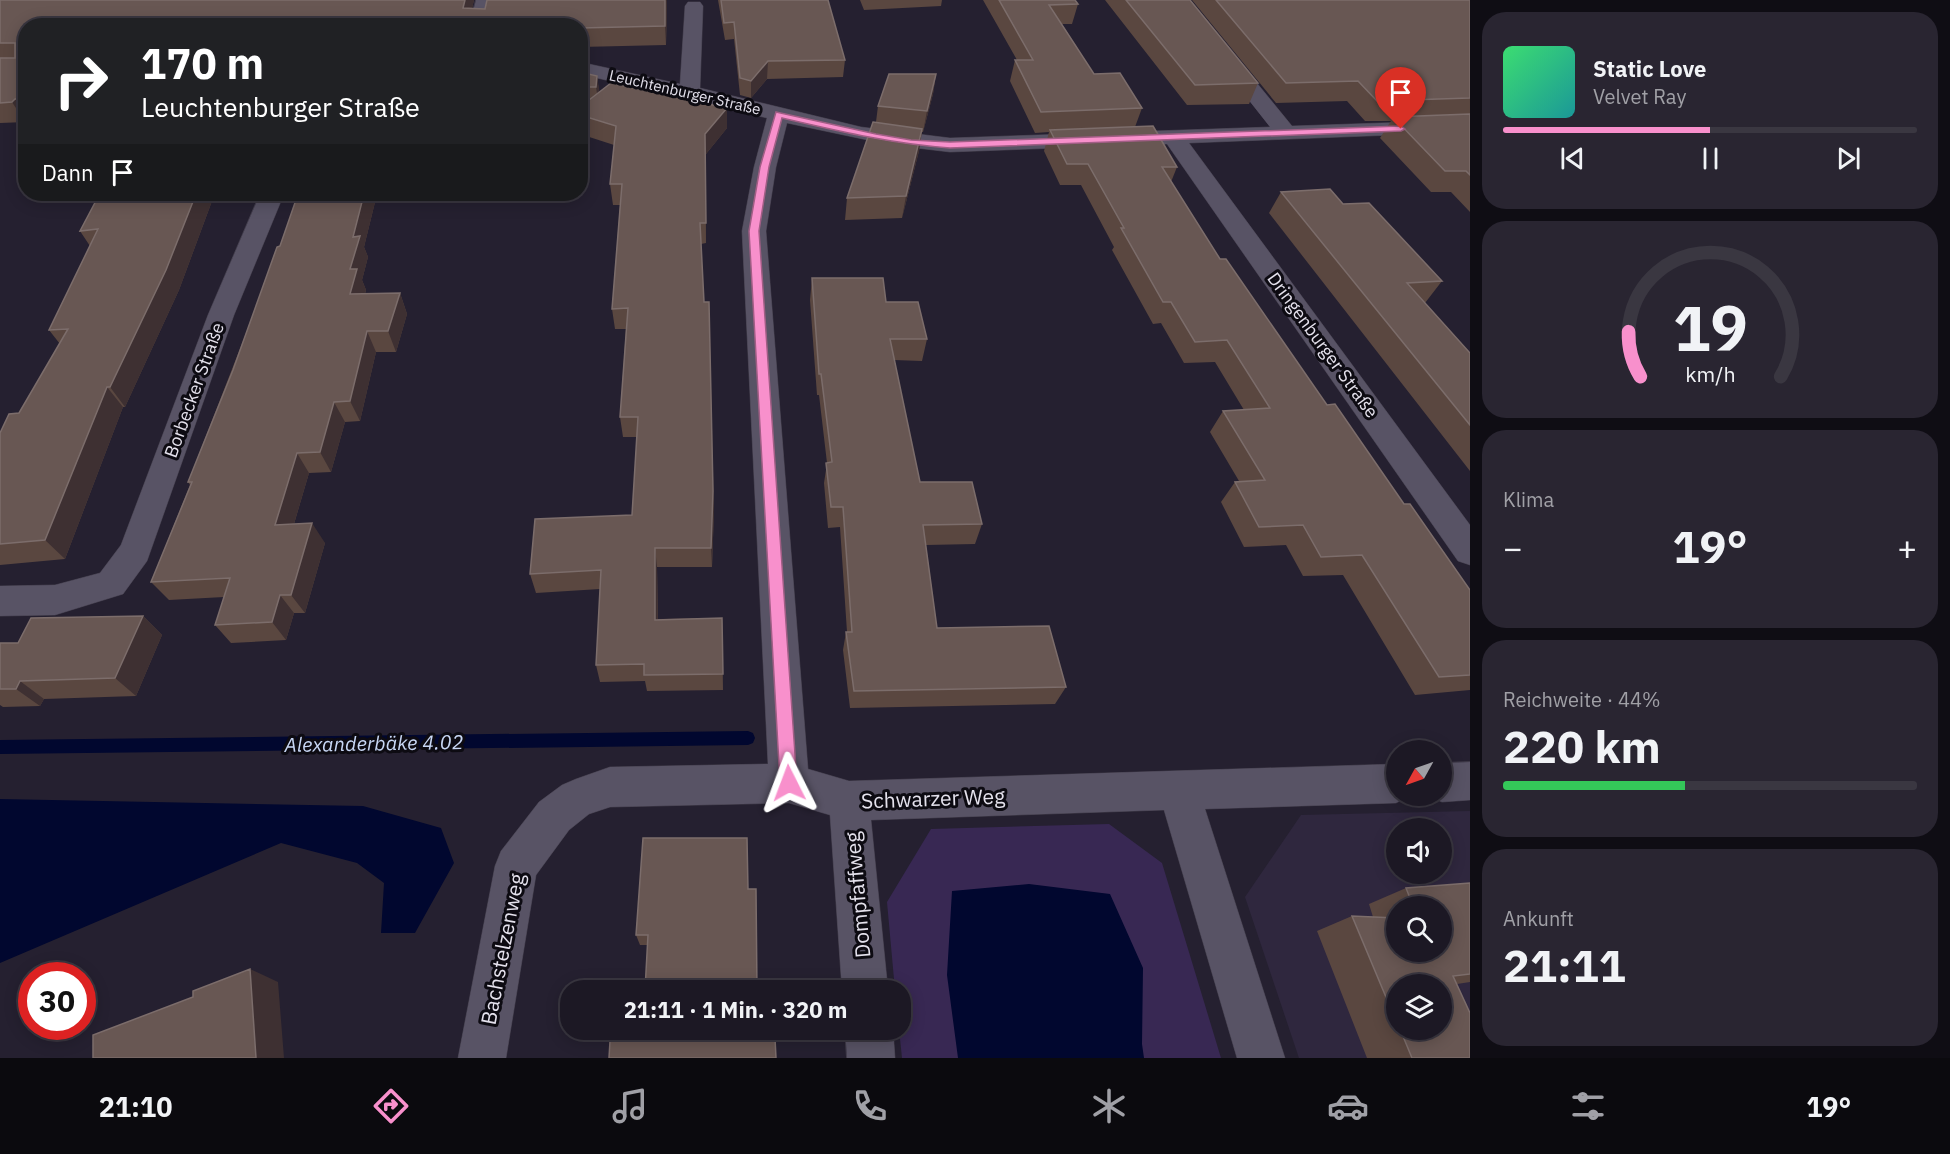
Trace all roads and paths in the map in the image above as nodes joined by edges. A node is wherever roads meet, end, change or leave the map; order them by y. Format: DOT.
graph roads {
  1 [pos="484,0"];
  2 [pos="1179,0"];
  3 [pos="694,6"];
  4 [pos="480,18"];
  5 [pos="588,70"];
  6 [pos="690,92"];
  7 [pos="779,114"];
  8 [pos="1470,126"];
  9 [pos="1286,133"];
  10 [pos="1175,139"];
  11 [pos="269,201"];
  12 [pos="1470,551"];
  13 [pos="0,601"];
  14 [pos="1470,781"];
  15 [pos="1452,782"];
  16 [pos="789,783"];
  17 [pos="1386,783"];
  18 [pos="1178,789"];
  19 [pos="849,801"];
  20 [pos="554,816"];
  21 [pos="864,980"];
  22 [pos="870,1040"];
  23 [pos="482,1058"];
  24 [pos="871,1058"];
  25 [pos="1261,1058"];
  1 -- 4 [label="street"];
  2 -- 9 [label="street"];
  3 -- 6 [label="street"];
  5 -- 6 [label="street, Leuchtenburger Straße"];
  6 -- 7 [label="street, Leuchtenburger Straße"];
  7 -- 10 [label="street, Leuchtenburger Straße"];
  7 -- 16 [label="street"];
  8 -- 9 [label="street, Leuchtenburger Straße"];
  9 -- 10 [label="street, Leuchtenburger Straße"];
  10 -- 12 [label="street, Dringenburger Straße"];
  11 -- 13 [label="street, Borbecker Straße"];
  14 -- 15 [label="street"];
  16 -- 19 [label="street, Schwarzer Weg"];
  16 -- 20 [label="street, Schwarzer Weg"];
  17 -- 18 [label="street, Schwarzer Weg"];
  18 -- 19 [label="street, Schwarzer Weg"];
  18 -- 25 [label="street"];
  19 -- 21 [label="street, Dompfaffweg"];
  20 -- 23 [label="street, Bachstelzenweg"];
  22 -- 24 [label="street"];
}
